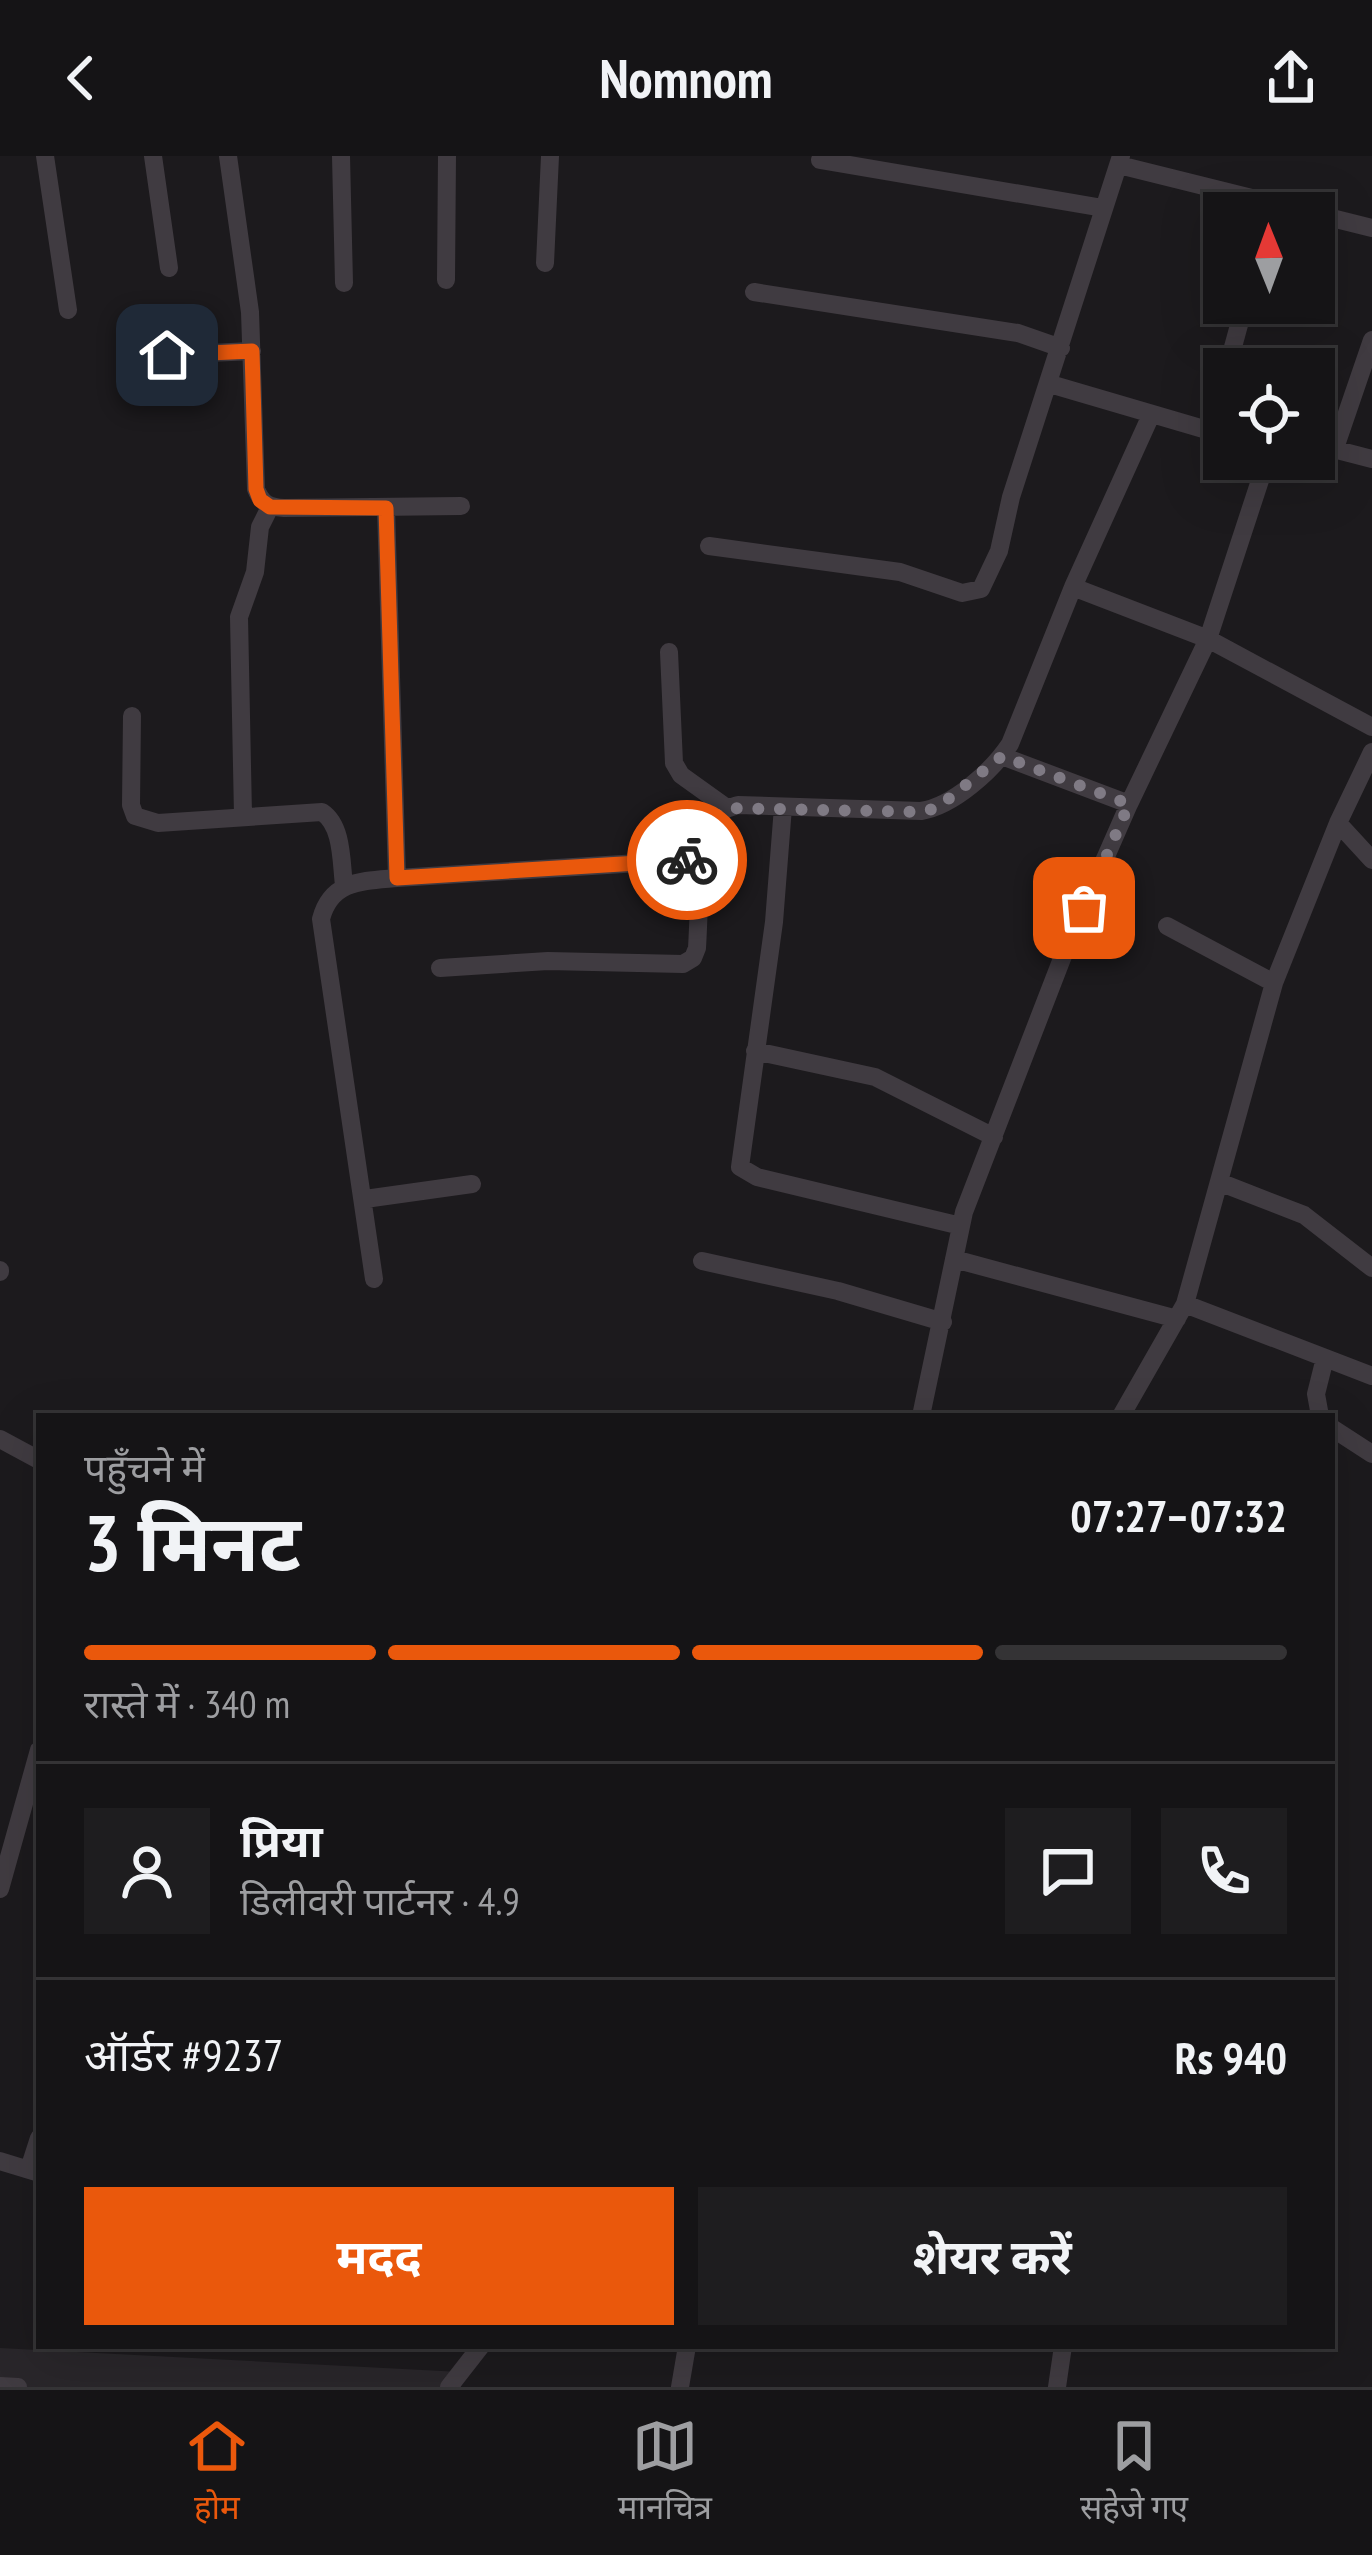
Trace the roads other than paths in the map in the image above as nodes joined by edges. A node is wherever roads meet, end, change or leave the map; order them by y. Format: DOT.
graph roads {
  1 [pos="45,156"];
  2 [pos="153,156"];
  3 [pos="228,156"];
  4 [pos="341,156"];
  5 [pos="447,156"];
  6 [pos="550,156"];
  7 [pos="820,160"];
  8 [pos="1120,160"];
  9 [pos="1223,192"];
  10 [pos="1103,208"];
  11 [pos="1335,220"];
  12 [pos="1372,228"];
  13 [pos="545,263"];
  14 [pos="170,268"];
  15 [pos="446,280"];
  16 [pos="344,283"];
  17 [pos="754,292"];
  18 [pos="68,310"];
  19 [pos="1372,340"];
  20 [pos="1060,348"];
  21 [pos="252,351"];
  22 [pos="125,356"];
  23 [pos="1050,384"];
  24 [pos="1151,415"];
  25 [pos="1203,428"];
  26 [pos="1335,448"];
  27 [pos="1372,459"];
  28 [pos="1261,480"];
  29 [pos="461,506"];
  30 [pos="270,507"];
  31 [pos="386,508"];
  32 [pos="709,546"];
  33 [pos="1073,587"];
  34 [pos="1208,639"];
  35 [pos="669,652"];
  36 [pos="132,716"];
  37 [pos="1372,728"];
  38 [pos="1372,752"];
  39 [pos="1002,756"];
  40 [pos="1129,804"];
  41 [pos="783,807"];
  42 [pos="727,808"];
  43 [pos="243,815"];
  44 [pos="1338,823"];
  45 [pos="704,859"];
  46 [pos="1372,860"];
  47 [pos="397,878"];
  48 [pos="344,885"];
  49 [pos="1167,926"];
  50 [pos="440,968"];
  51 [pos="1274,983"];
  52 [pos="755,1051"];
  53 [pos="994,1137"];
  54 [pos="1219,1182"];
  55 [pos="472,1184"];
  56 [pos="365,1198"];
  57 [pos="961,1226"];
  58 [pos="954,1259"];
  59 [pos="702,1261"];
  60 [pos="1372,1268"];
  61 [pos="374,1279"];
  62 [pos="1181,1312"];
  63 [pos="943,1322"];
  64 [pos="1325,1358"];
  65 [pos="1372,1376"];
  66 [pos="922,1413"];
  67 [pos="1123,1413"];
  68 [pos="1319,1413"];
  69 [pos="1335,1430"];
  70 [pos="0,1439"];
  71 [pos="1372,1454"];
  72 [pos="36,1458"];
  73 [pos="36,1761"];
  74 [pos="0,1889"];
  75 [pos="0,2161"];
  76 [pos="34,2171"];
  77 [pos="479,2349"];
  78 [pos="686,2349"];
  79 [pos="1063,2349"];
  80 [pos="0,2386"];
  81 [pos="19,2387"];
  82 [pos="449,2387"];
  83 [pos="680,2387"];
  84 [pos="1057,2387"];
  1 -- 18 [label="street"];
  2 -- 14 [label="street"];
  3 -- 21 [label="street"];
  4 -- 16 [label="street"];
  5 -- 15 [label="street"];
  6 -- 13 [label="street"];
  7 -- 10 [label="street"];
  8 -- 9 [label="street"];
  8 -- 10 [label="street"];
  10 -- 20 [label="street"];
  11 -- 12 [label="street"];
  17 -- 20 [label="street"];
  19 -- 26 [label="street"];
  20 -- 23 [label="street"];
  21 -- 22 [label="street"];
  21 -- 30 [label="street"];
  23 -- 24 [label="street"];
  23 -- 32 [label="street"];
  24 -- 25 [label="street"];
  24 -- 33 [label="street"];
  26 -- 27 [label="street"];
  28 -- 34 [label="street"];
  29 -- 31 [label="street"];
  30 -- 31 [label="street"];
  30 -- 43 [label="street"];
  31 -- 47 [label="street"];
  33 -- 34 [label="street"];
  33 -- 39 [label="street"];
  34 -- 37 [label="street"];
  34 -- 40 [label="street"];
  35 -- 42 [label="street"];
  36 -- 43 [label="street"];
  38 -- 44 [label="street"];
  39 -- 40 [label="street"];
  39 -- 41 [label="street"];
  40 -- 53 [label="street"];
  41 -- 42 [label="street"];
  41 -- 52 [label="street"];
  42 -- 45 [label="street"];
  43 -- 48 [label="street"];
  44 -- 46 [label="street"];
  44 -- 51 [label="street"];
  45 -- 47 [label="street"];
  45 -- 50 [label="street"];
  47 -- 48 [label="street"];
  48 -- 56 [label="street"];
  49 -- 51 [label="street"];
  51 -- 54 [label="street"];
  52 -- 53 [label="street"];
  52 -- 57 [label="street"];
  53 -- 57 [label="street"];
  54 -- 60 [label="street"];
  54 -- 62 [label="street"];
  55 -- 56 [label="street"];
  56 -- 61 [label="street"];
  57 -- 58 [label="street"];
  58 -- 62 [label="street"];
  58 -- 63 [label="street"];
  59 -- 63 [label="street"];
  62 -- 64 [label="street"];
  62 -- 67 [label="street"];
  63 -- 66 [label="street"];
  64 -- 65 [label="street"];
  64 -- 68 [label="street"];
  69 -- 71 [label="street"];
  70 -- 72 [label="street"];
  73 -- 74 [label="street"];
  75 -- 76 [label="street"];
  77 -- 82 [label="street"];
  78 -- 83 [label="street"];
  79 -- 84 [label="street"];
  80 -- 81 [label="street"];
}
